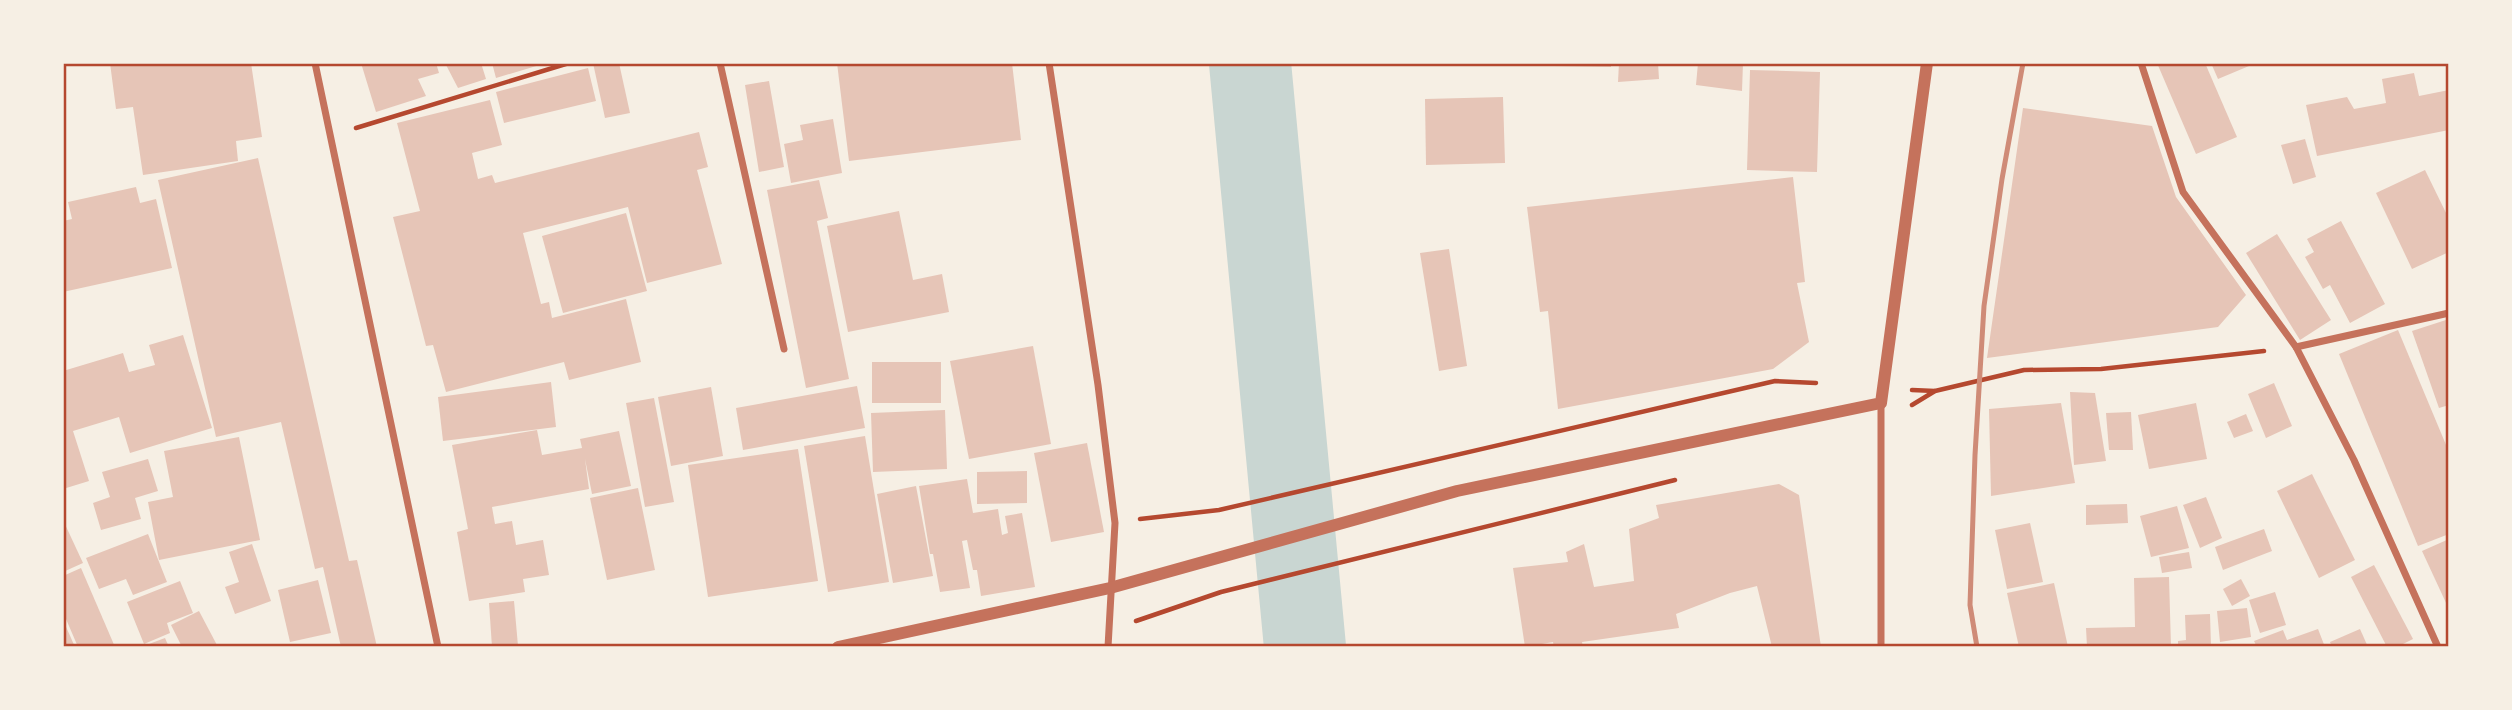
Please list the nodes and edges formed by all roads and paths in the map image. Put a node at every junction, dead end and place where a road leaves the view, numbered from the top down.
1 (315, 63) edge
2 (569, 63) edge
3 (720, 63) edge
4 (1049, 63) edge
5 (1927, 63) edge
6 (2141, 63) edge
7 (332, 135) junction
8 (2449, 313) edge
9 (2296, 347) junction
10 (784, 349) dead end
11 (1881, 403) junction
12 (1900, 412) dead end
13 (1677, 479) dead end
14 (1219, 510) dead end
15 (1115, 523) junction
16 (1110, 588) junction
17 (1110, 630) junction
18 (438, 647) edge
19 (838, 647) edge
20 (1108, 647) edge
21 (1881, 647) edge
22 (2438, 647) edge

1 - 7 street
2 - 7 path
3 - 10 street
4 - 15 street
5 - 11 street
6 - 9 street
7 - 18 street
8 - 9 street
9 - 12 path
9 - 22 street
11 - 16 street
11 - 21 street
13 - 17 path
14 - 15 path
15 - 16 street
16 - 17 street
16 - 19 street
17 - 20 street

